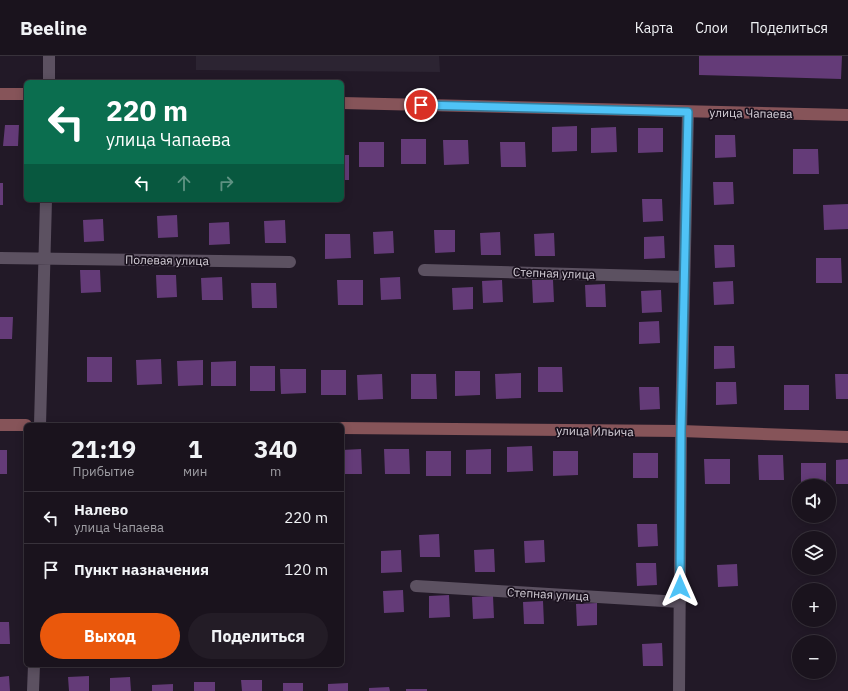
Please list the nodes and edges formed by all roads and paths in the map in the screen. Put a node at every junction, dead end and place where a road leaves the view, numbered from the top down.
1 (49, 56) edge
2 (49, 80) edge
3 (0, 94) edge
4 (24, 94) edge
5 (344, 103) edge
6 (688, 112) junction
7 (848, 115) edge
8 (46, 202) edge
9 (0, 258) edge
10 (44, 259) junction
11 (290, 262) dead end
12 (424, 270) dead end
13 (684, 277) junction
14 (40, 423) edge
15 (0, 425) edge
16 (24, 425) edge
17 (344, 428) edge
18 (681, 431) junction
19 (848, 437) edge
20 (416, 586) dead end
21 (680, 602) junction
22 (34, 667) edge
23 (33, 691) edge
24 (680, 691) edge

1 - 2 street
3 - 4 street
5 - 6 street, улица Чапаева
6 - 7 street, улица Чапаева
6 - 13 street
8 - 10 street
9 - 10 street, Полевая улица
10 - 11 street, Полевая улица
10 - 14 street
12 - 13 street, Степная улица
13 - 18 street
15 - 16 street
17 - 18 street, улица Ильича
18 - 19 street, улица Ильича
18 - 21 street
20 - 21 street, Степная улица
21 - 24 street
22 - 23 street

